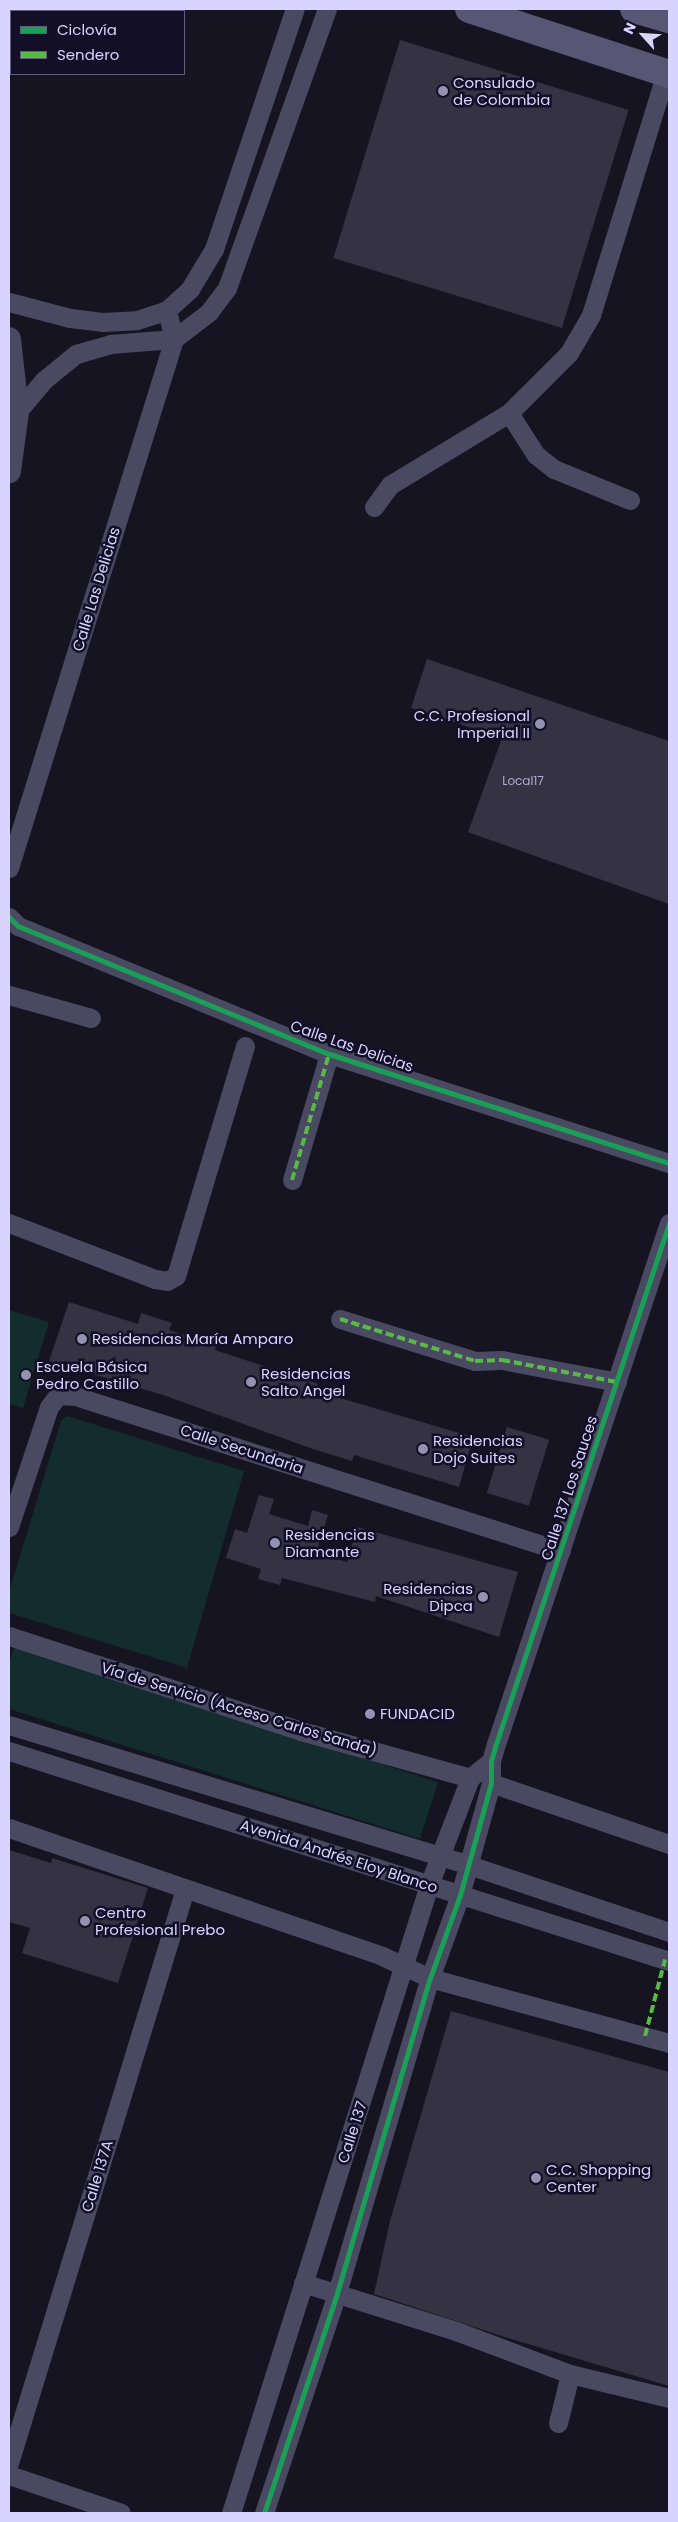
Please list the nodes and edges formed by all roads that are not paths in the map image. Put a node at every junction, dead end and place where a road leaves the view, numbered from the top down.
1 (295, 9) edge
2 (327, 9) edge
3 (469, 9) edge
4 (634, 9) edge
5 (669, 20) edge
6 (668, 74) edge
7 (9, 302) edge
8 (167, 310) junction
9 (9, 339) edge
10 (174, 339) junction
11 (17, 412) junction
12 (509, 413) junction
13 (9, 471) edge
14 (630, 500) dead end
15 (374, 507) dead end
16 (9, 868) edge
17 (9, 917) edge
18 (9, 995) edge
19 (91, 1018) dead end
20 (244, 1046) dead end
21 (329, 1054) junction
22 (669, 1163) edge
23 (292, 1180) dead end
24 (9, 1223) edge
25 (669, 1223) edge
26 (340, 1319) dead end
27 (617, 1382) junction
28 (9, 1527) edge
29 (561, 1551) junction
30 (9, 1636) edge
31 (9, 1725) edge
32 (9, 1751) edge
33 (491, 1761) junction
34 (470, 1778) junction
35 (491, 1783) junction
36 (9, 1828) edge
37 (669, 1844) edge
38 (440, 1857) junction
39 (469, 1866) junction
40 (429, 1884) junction
41 (185, 1890) junction
42 (460, 1896) junction
43 (669, 1932) edge
44 (669, 1961) edge
45 (405, 1967) junction
46 (430, 1978) junction
47 (669, 2043) edge
48 (304, 2283) junction
49 (337, 2293) junction
50 (570, 2374) junction
51 (669, 2398) edge
52 (558, 2423) dead end
53 (9, 2463) edge
54 (9, 2475) edge
55 (121, 2513) edge
56 (231, 2513) edge
57 (264, 2513) edge

1 - 8 street
2 - 10 street
3 - 6 main road
4 - 5 main road
6 - 12 street
7 - 8 street
8 - 10 street
9 - 11 street
10 - 11 street
10 - 16 street, Calle Las Delicias
11 - 13 street
12 - 14 street
12 - 15 street
17 - 21 street, Calle Las Delicias
18 - 19 street
20 - 24 street
21 - 22 street, Calle Las Delicias
21 - 23 street
25 - 27 street, Calle 137 Los Sauces
26 - 27 street
27 - 29 street, Calle 137 Los Sauces
28 - 29 street, Calle Secundaria
29 - 33 street, Calle 137 Los Sauces
30 - 34 street, Vía de Servicio (Acceso Carlos Sanda)
31 - 38 street, Avenida Andrés Eloy Blanco
32 - 40 street, Avenida Andrés Eloy Blanco
33 - 34 street
33 - 35 street
34 - 38 street, Calle 137
35 - 37 street
35 - 39 street
36 - 41 street
38 - 39 street, Avenida Andrés Eloy Blanco
38 - 40 street, Calle 137
39 - 42 street
39 - 43 street, Avenida Andrés Eloy Blanco
40 - 42 street, Avenida Andrés Eloy Blanco
40 - 45 street, Calle 137
41 - 45 street
41 - 53 street, Calle 137A
42 - 44 street, Avenida Andrés Eloy Blanco
42 - 46 street
45 - 46 street
45 - 48 street, Calle 137
46 - 47 street
46 - 49 street
48 - 49 street
48 - 56 street, Calle 137
49 - 50 street
49 - 57 street
50 - 51 street
50 - 52 street
54 - 55 street

